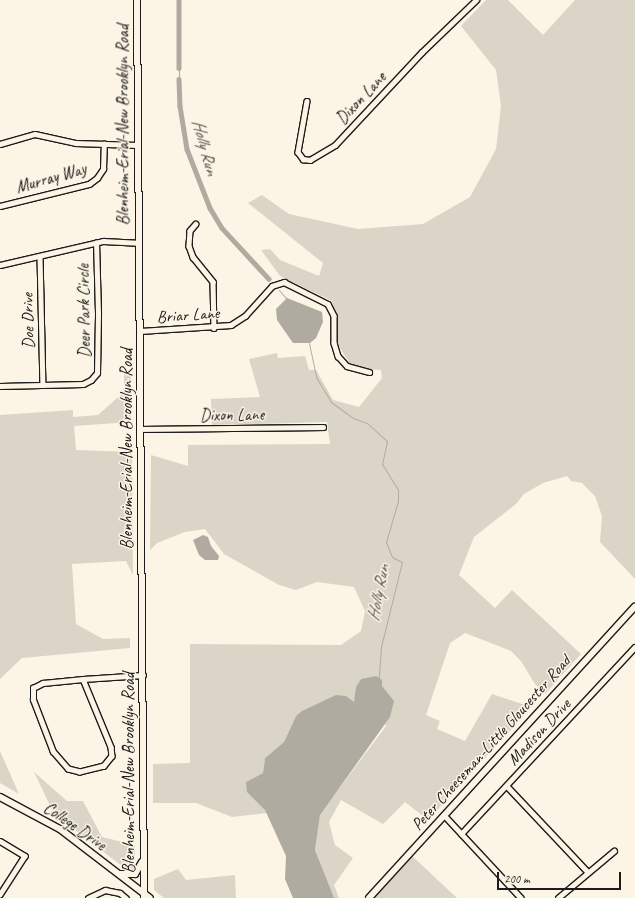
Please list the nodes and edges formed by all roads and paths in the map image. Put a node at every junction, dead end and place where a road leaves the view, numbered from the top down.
1 (137, 0) edge
2 (476, 0) edge
3 (307, 101) dead end
4 (0, 144) edge
5 (104, 144) junction
6 (137, 145) junction
7 (0, 206) edge
8 (196, 224) dead end
9 (96, 243) junction
10 (138, 243) junction
11 (40, 256) junction
12 (0, 265) edge
13 (214, 328) junction
14 (140, 332) junction
15 (369, 372) dead end
16 (43, 385) junction
17 (0, 386) edge
18 (323, 427) dead end
19 (141, 429) junction
20 (635, 607) edge
21 (635, 647) edge
22 (143, 675) junction
23 (83, 679) junction
24 (508, 786) junction
25 (0, 797) edge
26 (444, 815) junction
27 (461, 834) junction
28 (0, 841) edge
29 (614, 851) dead end
30 (144, 853) junction
31 (588, 872) junction
32 (119, 874) junction
33 (0, 895) edge
34 (143, 895) edge
35 (88, 898) edge
36 (126, 898) edge
37 (150, 898) edge
38 (368, 898) edge
39 (521, 898) edge
40 (558, 898) edge

1 - 6 main road, Blenheim-Erial-New Brooklyn Road
2 - 3 street, Dixon Lane
4 - 5 street
5 - 6 street
5 - 7 street, Murray Way
6 - 10 main road, Blenheim-Erial-New Brooklyn Road
8 - 13 street
9 - 10 street, Deer Park Circle
9 - 11 street, Deer Park Circle
9 - 16 street, Deer Park Circle
10 - 14 main road, Blenheim-Erial-New Brooklyn Road
11 - 12 street, Deer Park Circle
11 - 16 street, Doe Drive
13 - 14 street, Briar Lane
13 - 15 street, Briar Lane
14 - 19 main road, Blenheim-Erial-New Brooklyn Road
16 - 17 street, Deer Park Circle
18 - 19 street, Dixon Lane
19 - 22 main road, Blenheim-Erial-New Brooklyn Road
20 - 26 street, Peter Cheeseman-Little Gloucester Road
21 - 24 street, Madison Drive
22 - 23 street
22 - 30 main road, Blenheim-Erial-New Brooklyn Road
23 - 23 street
24 - 27 street, Madison Drive
24 - 31 street
25 - 32 main road, College Drive
26 - 27 street
26 - 38 street, Peter Cheeseman-Little Gloucester Road
27 - 39 street
28 - 33 street
29 - 31 street
30 - 32 main road
30 - 34 main road, Blenheim-Erial-New Brooklyn Road
31 - 40 street
32 - 34 main road, College Drive
34 - 37 main road, College Drive
35 - 36 street

